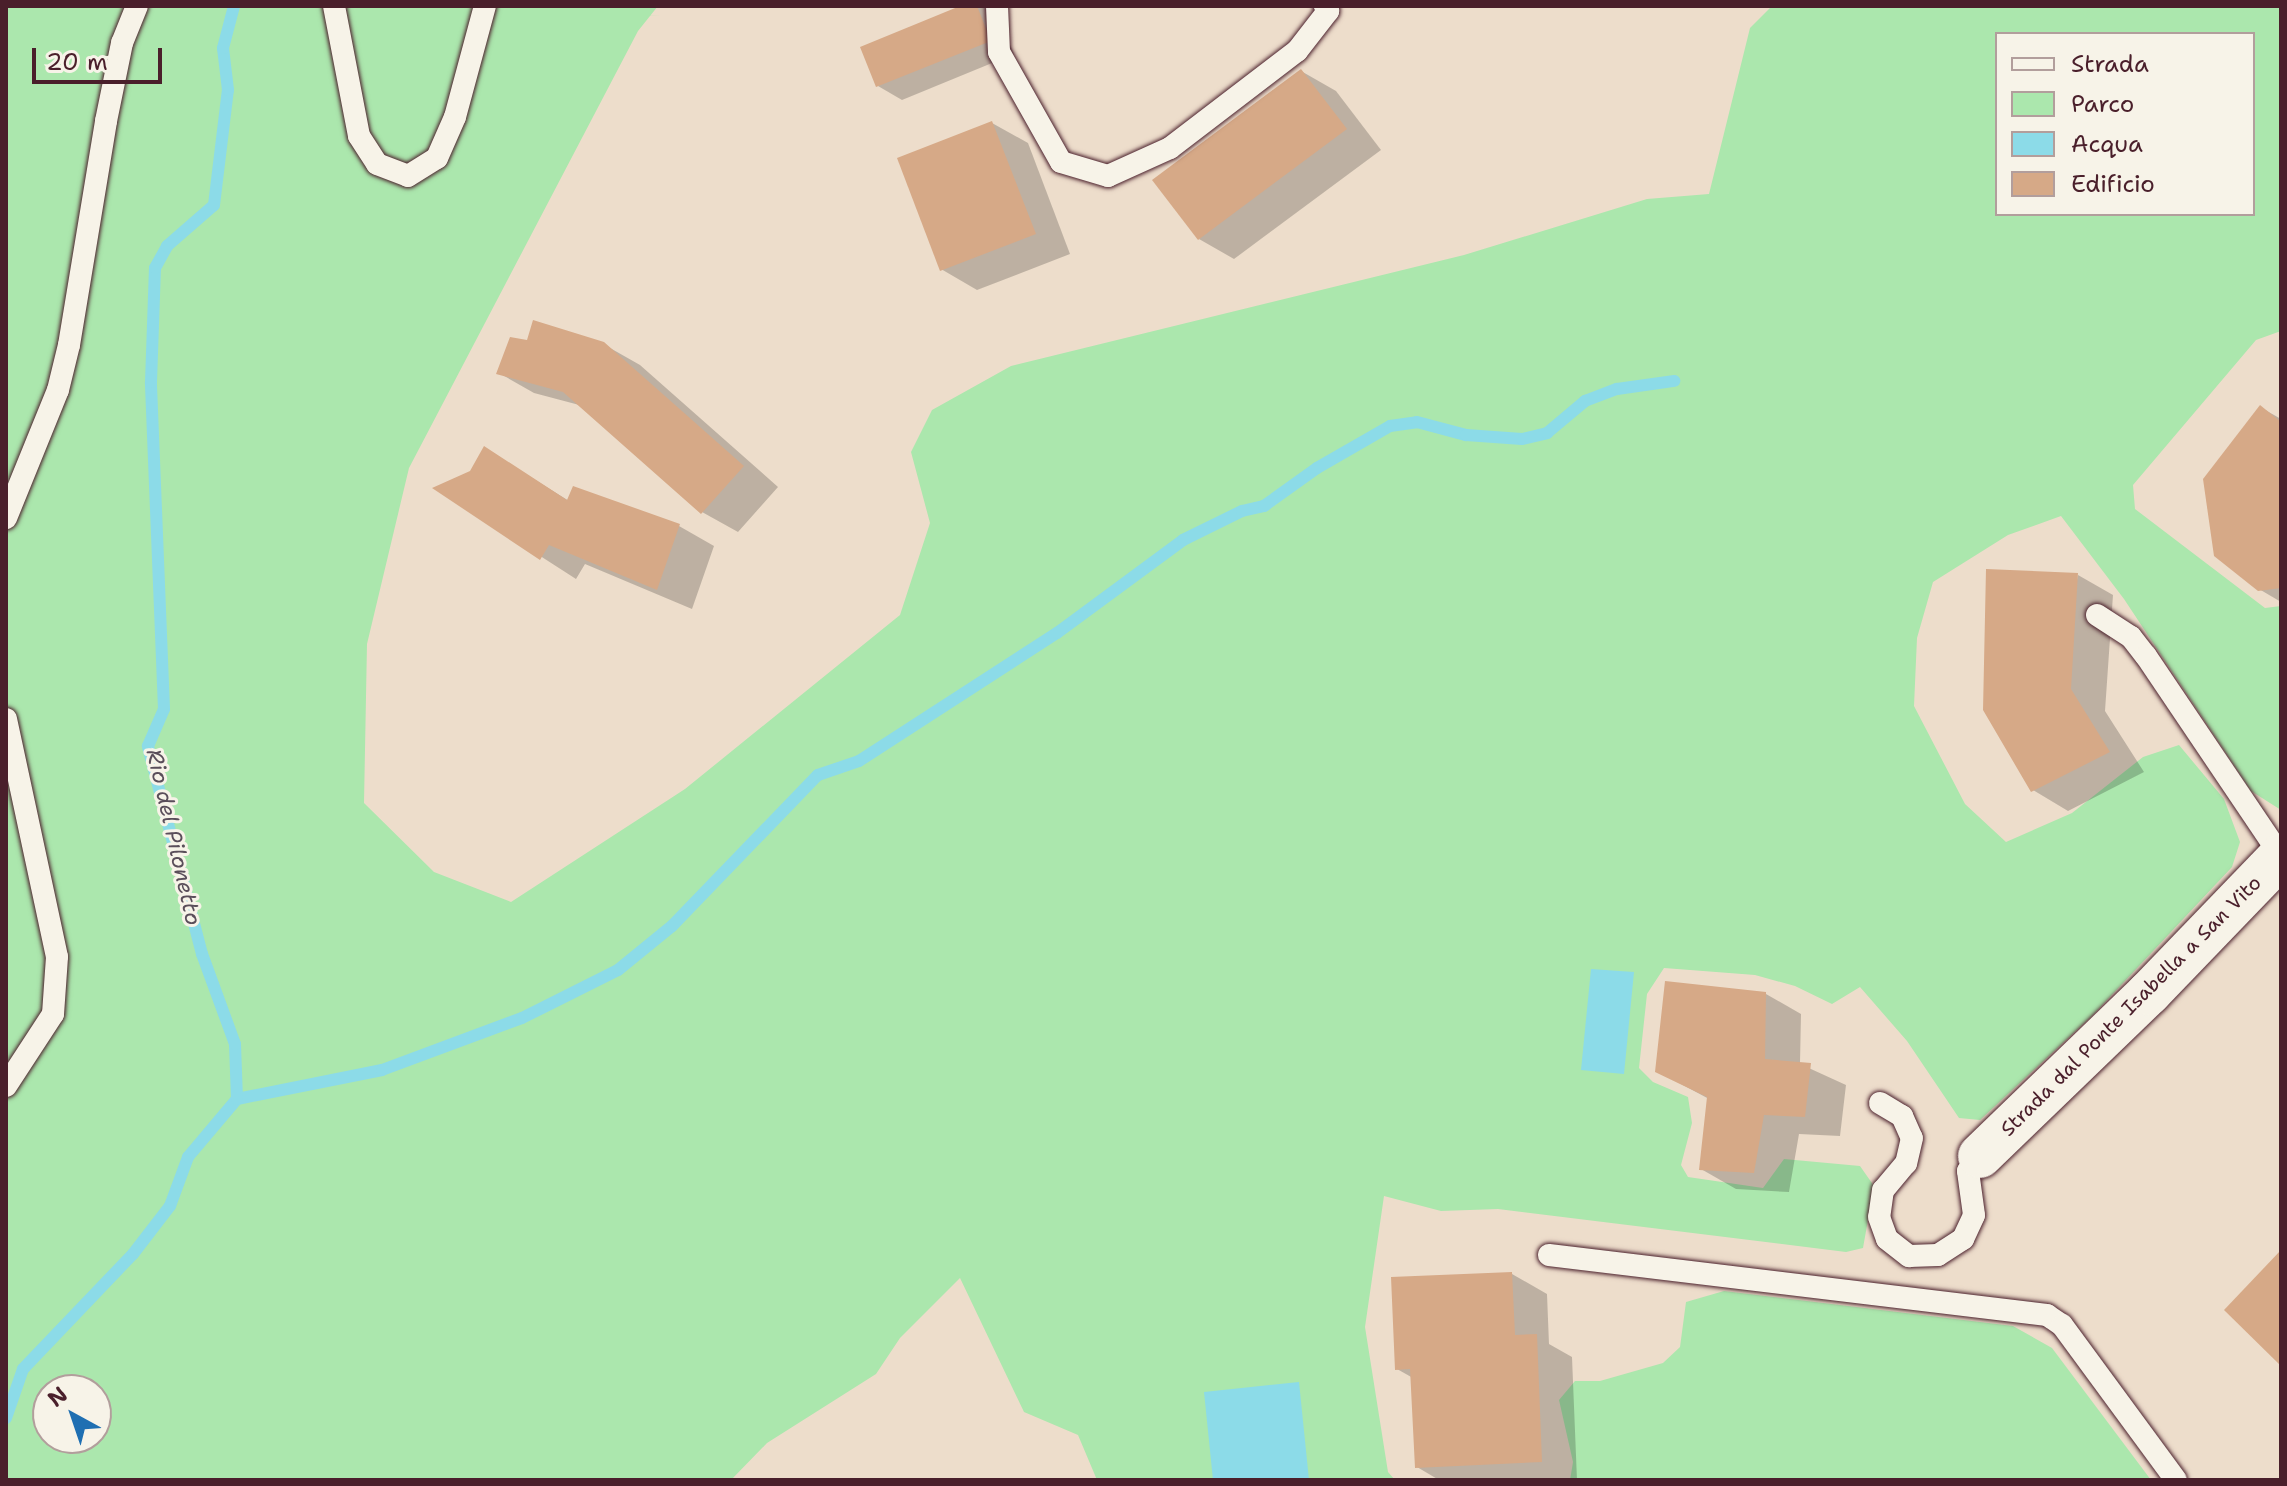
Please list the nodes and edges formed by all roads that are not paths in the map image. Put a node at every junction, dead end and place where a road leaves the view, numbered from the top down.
1 (137, 6) edge
2 (334, 6) edge
3 (485, 6) edge
4 (997, 6) edge
5 (1325, 6) edge
6 (6, 518) edge
7 (2097, 615) dead end
8 (6, 719) edge
9 (2281, 856) edge
10 (6, 1086) edge
11 (1880, 1103) dead end
12 (1980, 1156) joint
13 (1549, 1255) dead end
14 (2176, 1480) edge

1 - 6 lane
2 - 3 lane
4 - 5 lane
7 - 9 lane
8 - 10 lane
9 - 12 street, Strada dal Ponte Isabella a San Vito
11 - 12 lane
13 - 14 lane

